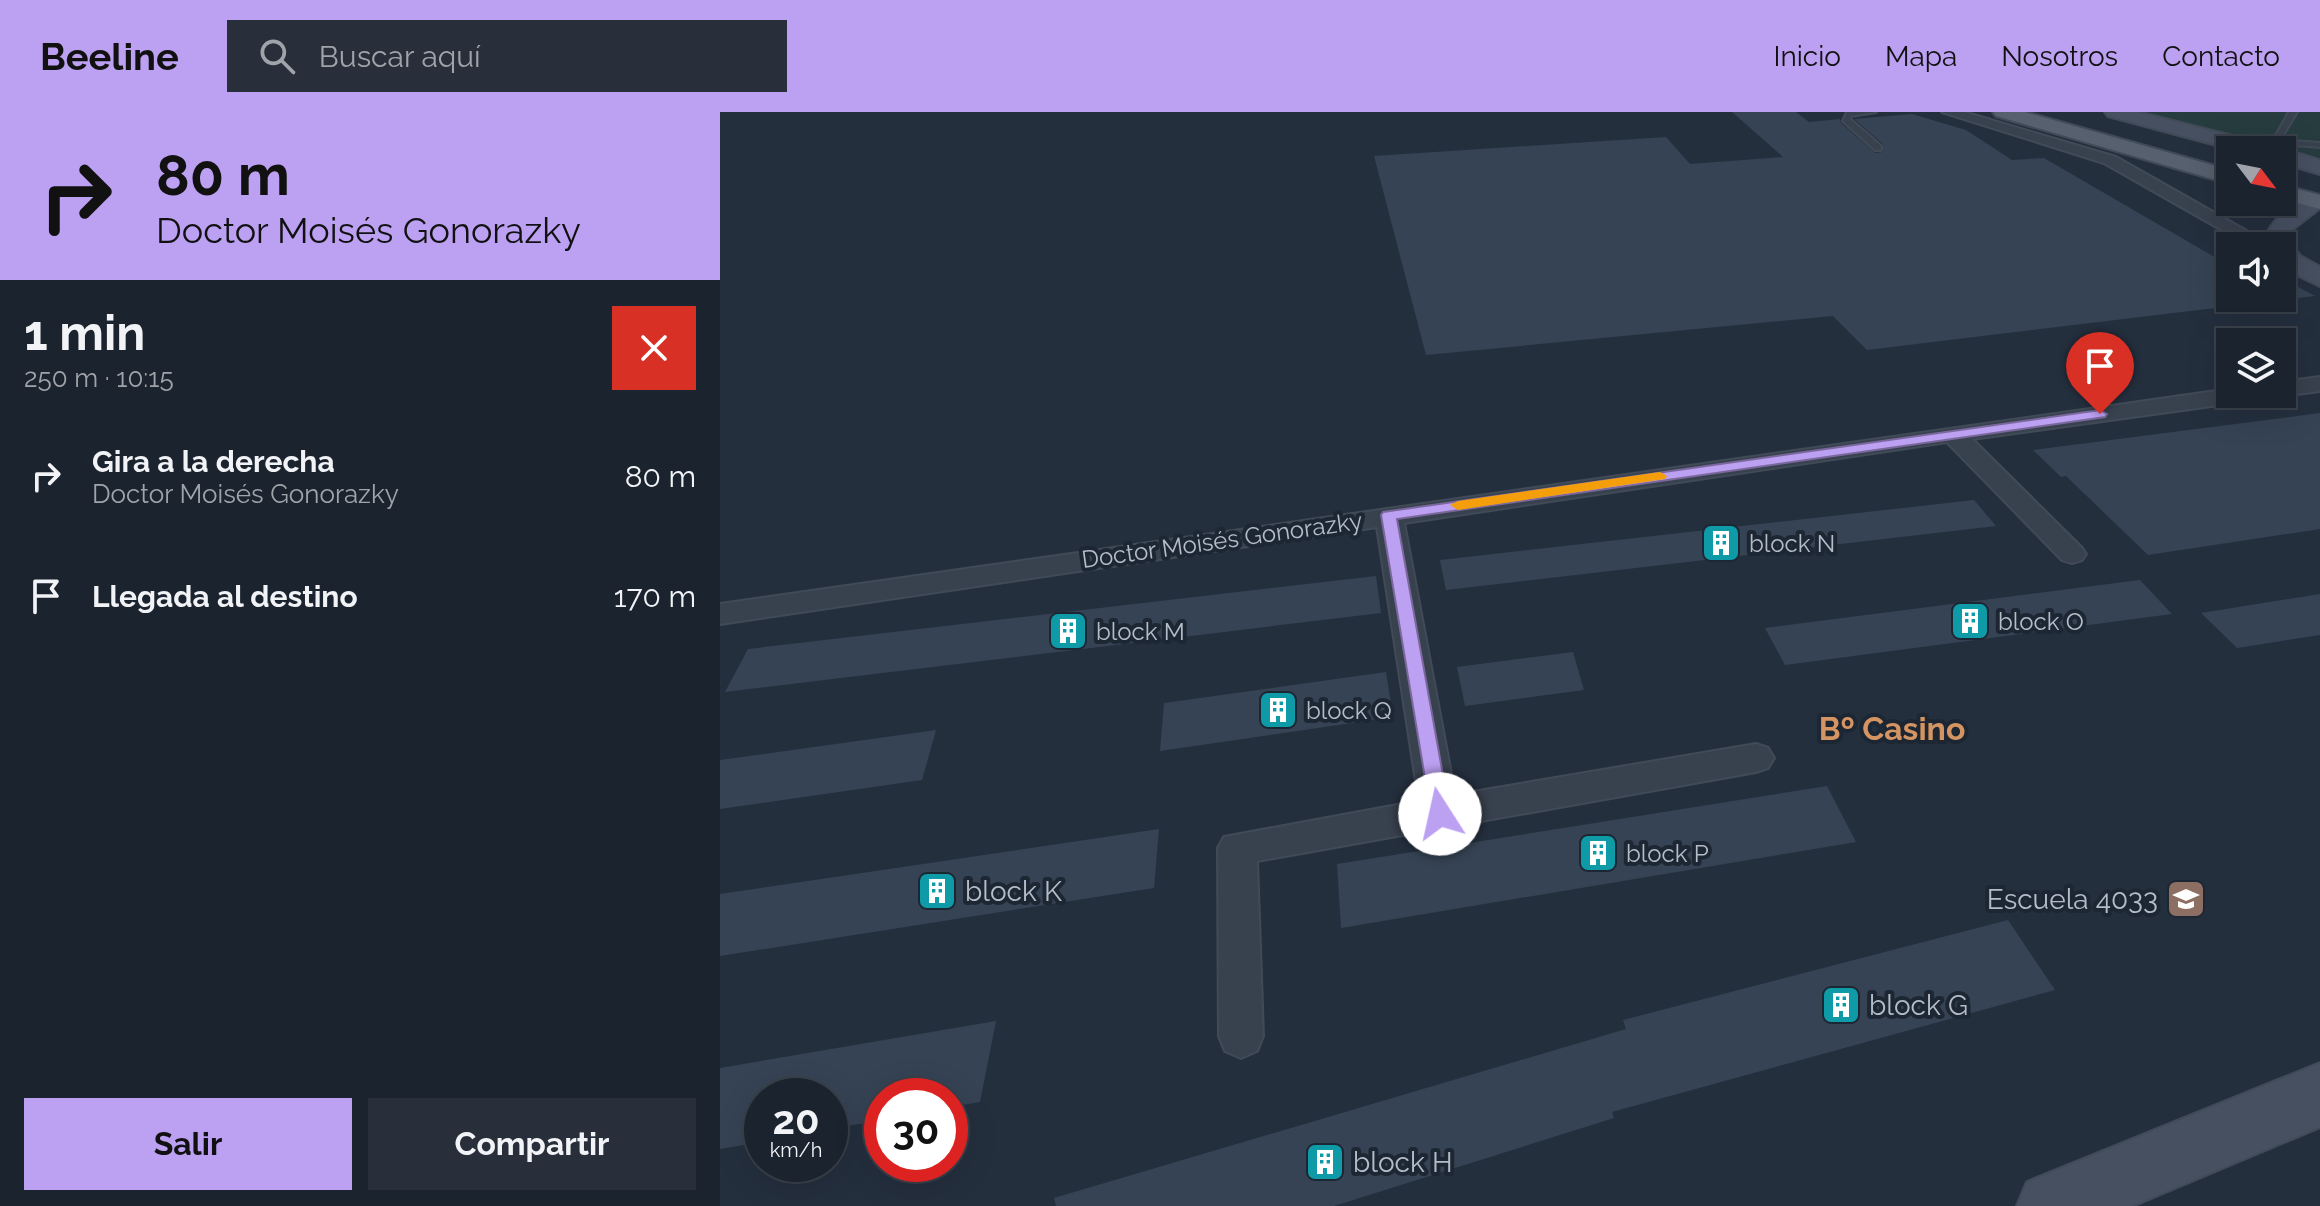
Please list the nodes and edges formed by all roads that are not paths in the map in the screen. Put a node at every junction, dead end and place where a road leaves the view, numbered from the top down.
1 (1872, 112) edge
2 (1949, 112) edge
3 (2003, 112) edge
4 (2040, 112) edge
5 (2115, 112) edge
6 (2293, 112) edge
7 (1846, 113) edge
8 (2216, 136) edge
9 (2280, 136) edge
10 (2320, 145) edge
11 (1878, 148) dead end
12 (2296, 148) edge
13 (2296, 158) edge
14 (2198, 162) junction
15 (2216, 163) edge
16 (2320, 167) edge
17 (2216, 172) edge
18 (2300, 219) edge
19 (2223, 222) junction
20 (2240, 232) edge
21 (2320, 278) edge
22 (2320, 384) edge
23 (2296, 387) edge
24 (2216, 398) edge
25 (1953, 434) junction
26 (1389, 515) junction
27 (2072, 554) dead end
28 (720, 614) edge
29 (1756, 758) dead end
30 (1440, 814) junction
31 (1241, 1036) dead end
32 (2320, 1095) edge
33 (2117, 1190) edge
34 (2051, 1206) edge

1 - 7 lane
2 - 19 street
3 - 14 main road
4 - 14 main road
5 - 8 street
6 - 9 lane
7 - 11 lane
10 - 12 lane
13 - 16 street
14 - 15 main road
14 - 17 main road
18 - 19 street
18 - 21 street
19 - 20 street
22 - 23 street
24 - 25 street, Doctor Moisés Gonorazky
25 - 26 street, Doctor Moisés Gonorazky
25 - 27 street
26 - 28 street, Doctor Moisés Gonorazky
26 - 30 street
29 - 30 street
30 - 31 street
32 - 33 street
33 - 34 street

